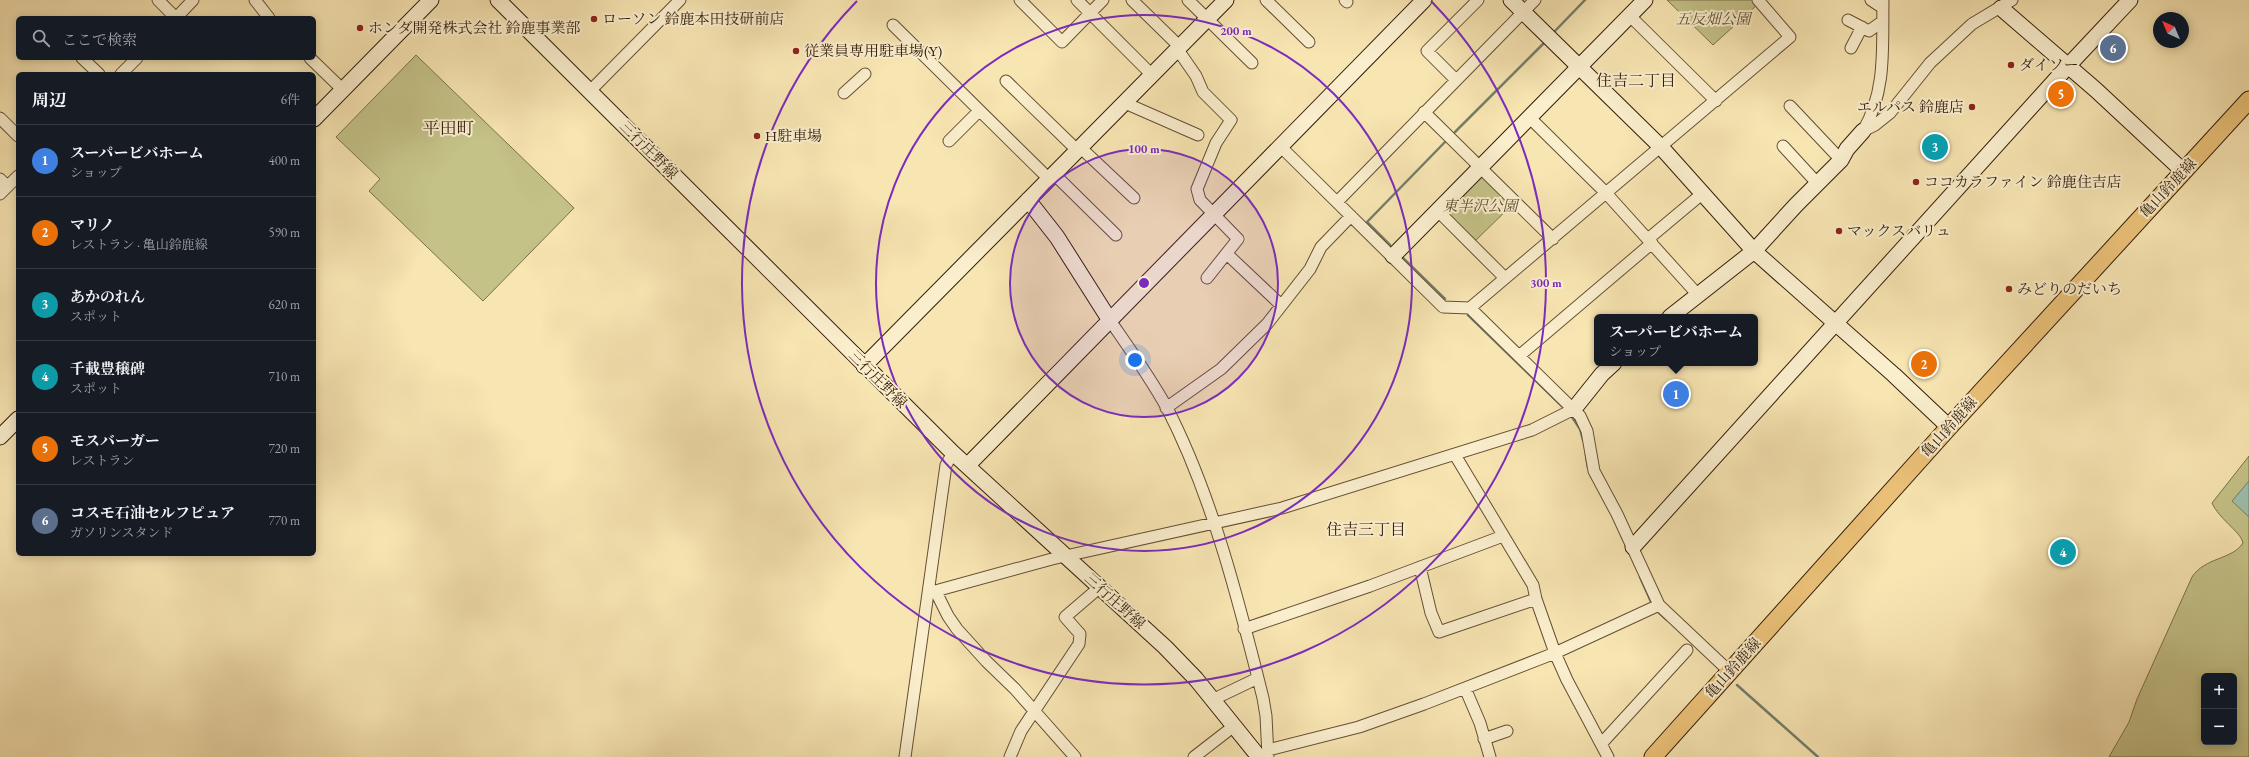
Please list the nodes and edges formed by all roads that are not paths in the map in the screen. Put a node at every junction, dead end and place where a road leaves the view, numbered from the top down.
1 (158, 0) edge
2 (194, 0) edge
3 (255, 0) edge
4 (431, 0) edge
5 (498, 0) edge
6 (680, 0) edge
7 (1020, 0) edge
8 (1077, 0) edge
9 (1103, 0) edge
10 (1132, 0) edge
11 (1188, 0) edge
12 (1226, 0) edge
13 (1266, 0) edge
14 (1424, 0) edge
15 (1478, 0) edge
16 (1511, 0) edge
17 (1535, 0) edge
18 (1645, 0) edge
19 (1758, 0) edge
20 (1871, 0) edge
21 (2130, 0) edge
22 (1883, 4) edge
23 (2007, 4) edge
24 (1523, 12) junction
25 (1090, 14) junction
26 (174, 16) edge
27 (178, 16) edge
28 (267, 16) edge
29 (1630, 16) junction
30 (1208, 18) junction
31 (1848, 20) dead end
32 (1883, 21) junction
33 (893, 25) dead end
34 (1862, 27) junction
35 (1309, 42) dead end
36 (1851, 48) dead end
37 (1179, 49) junction
38 (84, 60) edge
39 (134, 60) edge
40 (312, 60) edge
41 (1252, 63) dead end
42 (1579, 66) junction
43 (2068, 66) junction
44 (97, 72) edge
45 (123, 72) edge
46 (865, 74) dead end
47 (1152, 75) junction
48 (1456, 80) junction
49 (1006, 81) dead end
50 (343, 90) junction
51 (590, 91) junction
52 (844, 94) dead end
53 (2249, 100) edge
54 (1716, 102) junction
55 (1125, 103) junction
56 (1790, 106) dead end
57 (979, 111) junction
58 (1424, 112) junction
59 (316, 117) edge
60 (1529, 117) junction
61 (0, 118) edge
62 (1863, 131) junction
63 (16, 134) edge
64 (1198, 135) dead end
65 (949, 141) dead end
66 (1280, 146) junction
67 (1783, 146) dead end
68 (1661, 147) junction
69 (1079, 149) junction
70 (1841, 160) junction
71 (1480, 167) junction
72 (2183, 171) junction
73 (16, 177) edge
74 (1051, 177) junction
75 (1818, 183) junction
76 (2, 186) edge
77 (1606, 193) junction
78 (1703, 193) junction
79 (1134, 198) dead end
80 (1028, 200) junction
81 (1337, 202) junction
82 (1437, 210) junction
83 (1213, 214) junction
84 (1351, 216) junction
85 (1116, 235) dead end
86 (1553, 239) junction
87 (1650, 241) junction
88 (1754, 251) junction
89 (1227, 254) junction
90 (1393, 256) junction
91 (1207, 278) dead end
92 (1505, 278) junction
93 (1698, 295) junction
94 (1281, 305) junction
95 (1470, 308) junction
96 (1674, 314) edge
97 (1109, 319) junction
98 (1835, 323) junction
99 (1518, 356) junction
100 (864, 366) junction
101 (1611, 366) edge
102 (1166, 408) junction
103 (1574, 409) junction
104 (16, 421) edge
105 (1949, 427) junction
106 (0, 437) edge
107 (953, 453) junction
108 (1455, 455) junction
109 (967, 466) junction
110 (1214, 524) junction
111 (1503, 536) junction
112 (1633, 547) junction
113 (1066, 556) junction
114 (1420, 567) junction
115 (1100, 587) junction
116 (932, 592) junction
117 (1536, 599) junction
118 (1658, 605) junction
119 (1244, 629) junction
120 (1687, 650) dead end
121 (1555, 653) junction
122 (1730, 672) junction
123 (1258, 678) junction
124 (1465, 688) junction
125 (1212, 700) junction
126 (1035, 711) junction
127 (1234, 726) junction
128 (1507, 731) dead end
129 (1484, 739) junction
130 (1601, 744) junction
131 (1265, 755) edge
132 (905, 757) edge
133 (1010, 757) edge
134 (1075, 757) edge
135 (1194, 757) edge
136 (1490, 757) edge
137 (1608, 757) edge
138 (1653, 757) edge

1 - 26 street
2 - 27 street
3 - 28 street
4 - 50 street
5 - 51 street, 三行庄野線
6 - 51 street
7 - 25 street
8 - 25 street
9 - 25 street
10 - 37 street
11 - 30 street
12 - 30 street
13 - 35 street
14 - 66 street
15 - 48 street
16 - 24 street
17 - 24 street
18 - 29 street
19 - 54 street
20 - 22 street
21 - 43 street
22 - 32 street
23 - 43 street
23 - 62 street
24 - 42 street
24 - 48 street
25 - 47 street
29 - 42 street
29 - 54 street
30 - 37 street
30 - 41 street
31 - 34 street
32 - 34 street
32 - 62 street
33 - 57 street
34 - 36 street
37 - 47 street
37 - 83 street
38 - 44 street
39 - 45 street
40 - 50 street
42 - 60 street
42 - 68 street
43 - 72 street
43 - 98 street
46 - 52 street
47 - 55 street
48 - 58 street
49 - 69 street
50 - 59 street
51 - 100 street, 三行庄野線
53 - 72 main road, 亀山鈴鹿線
54 - 68 street
55 - 64 street
55 - 69 street
56 - 70 street
57 - 65 street
57 - 74 street
58 - 71 street
58 - 81 street
60 - 71 street
60 - 77 street
61 - 63 street
62 - 70 street
66 - 81 street
66 - 83 street
67 - 75 street
68 - 77 street
68 - 78 street
69 - 74 street
69 - 79 street
70 - 75 street
71 - 82 street
71 - 86 street
72 - 105 main road, 亀山鈴鹿線
73 - 76 street
74 - 80 street
74 - 85 street
75 - 88 street
77 - 86 street
77 - 87 street
78 - 87 street
78 - 88 street
80 - 97 street
80 - 100 street
81 - 84 street
82 - 90 street
82 - 92 street
83 - 89 street
83 - 97 street
84 - 90 street
84 - 94 street
86 - 92 street
87 - 93 street
87 - 99 street
88 - 93 street
88 - 98 street
89 - 91 street
89 - 94 street
90 - 95 street
92 - 95 street
93 - 96 street
94 - 102 street
95 - 99 street
97 - 102 street
97 - 109 street
98 - 105 street
98 - 112 street
99 - 103 street
100 - 107 street, 三行庄野線
101 - 103 street
102 - 110 street
103 - 108 street
103 - 112 street
104 - 106 street
105 - 122 main road, 亀山鈴鹿線
107 - 109 street, 三行庄野線
107 - 116 street
108 - 110 street
108 - 111 street
109 - 113 street, 三行庄野線
110 - 113 street
110 - 119 street
111 - 114 street
111 - 117 street
112 - 118 street
113 - 115 street, 三行庄野線
113 - 116 street
114 - 117 street
114 - 119 street
115 - 125 street, 三行庄野線
115 - 126 street
116 - 126 street
116 - 132 street
117 - 121 street
118 - 121 street
118 - 122 street
119 - 123 street
120 - 130 street
121 - 124 street
121 - 130 street
122 - 138 main road, 亀山鈴鹿線
123 - 125 street
123 - 131 street
124 - 129 street
124 - 131 street
125 - 127 street, 三行庄野線
126 - 133 street
126 - 134 street
127 - 131 street, 三行庄野線
127 - 135 street
128 - 129 street
129 - 136 street
130 - 137 street

